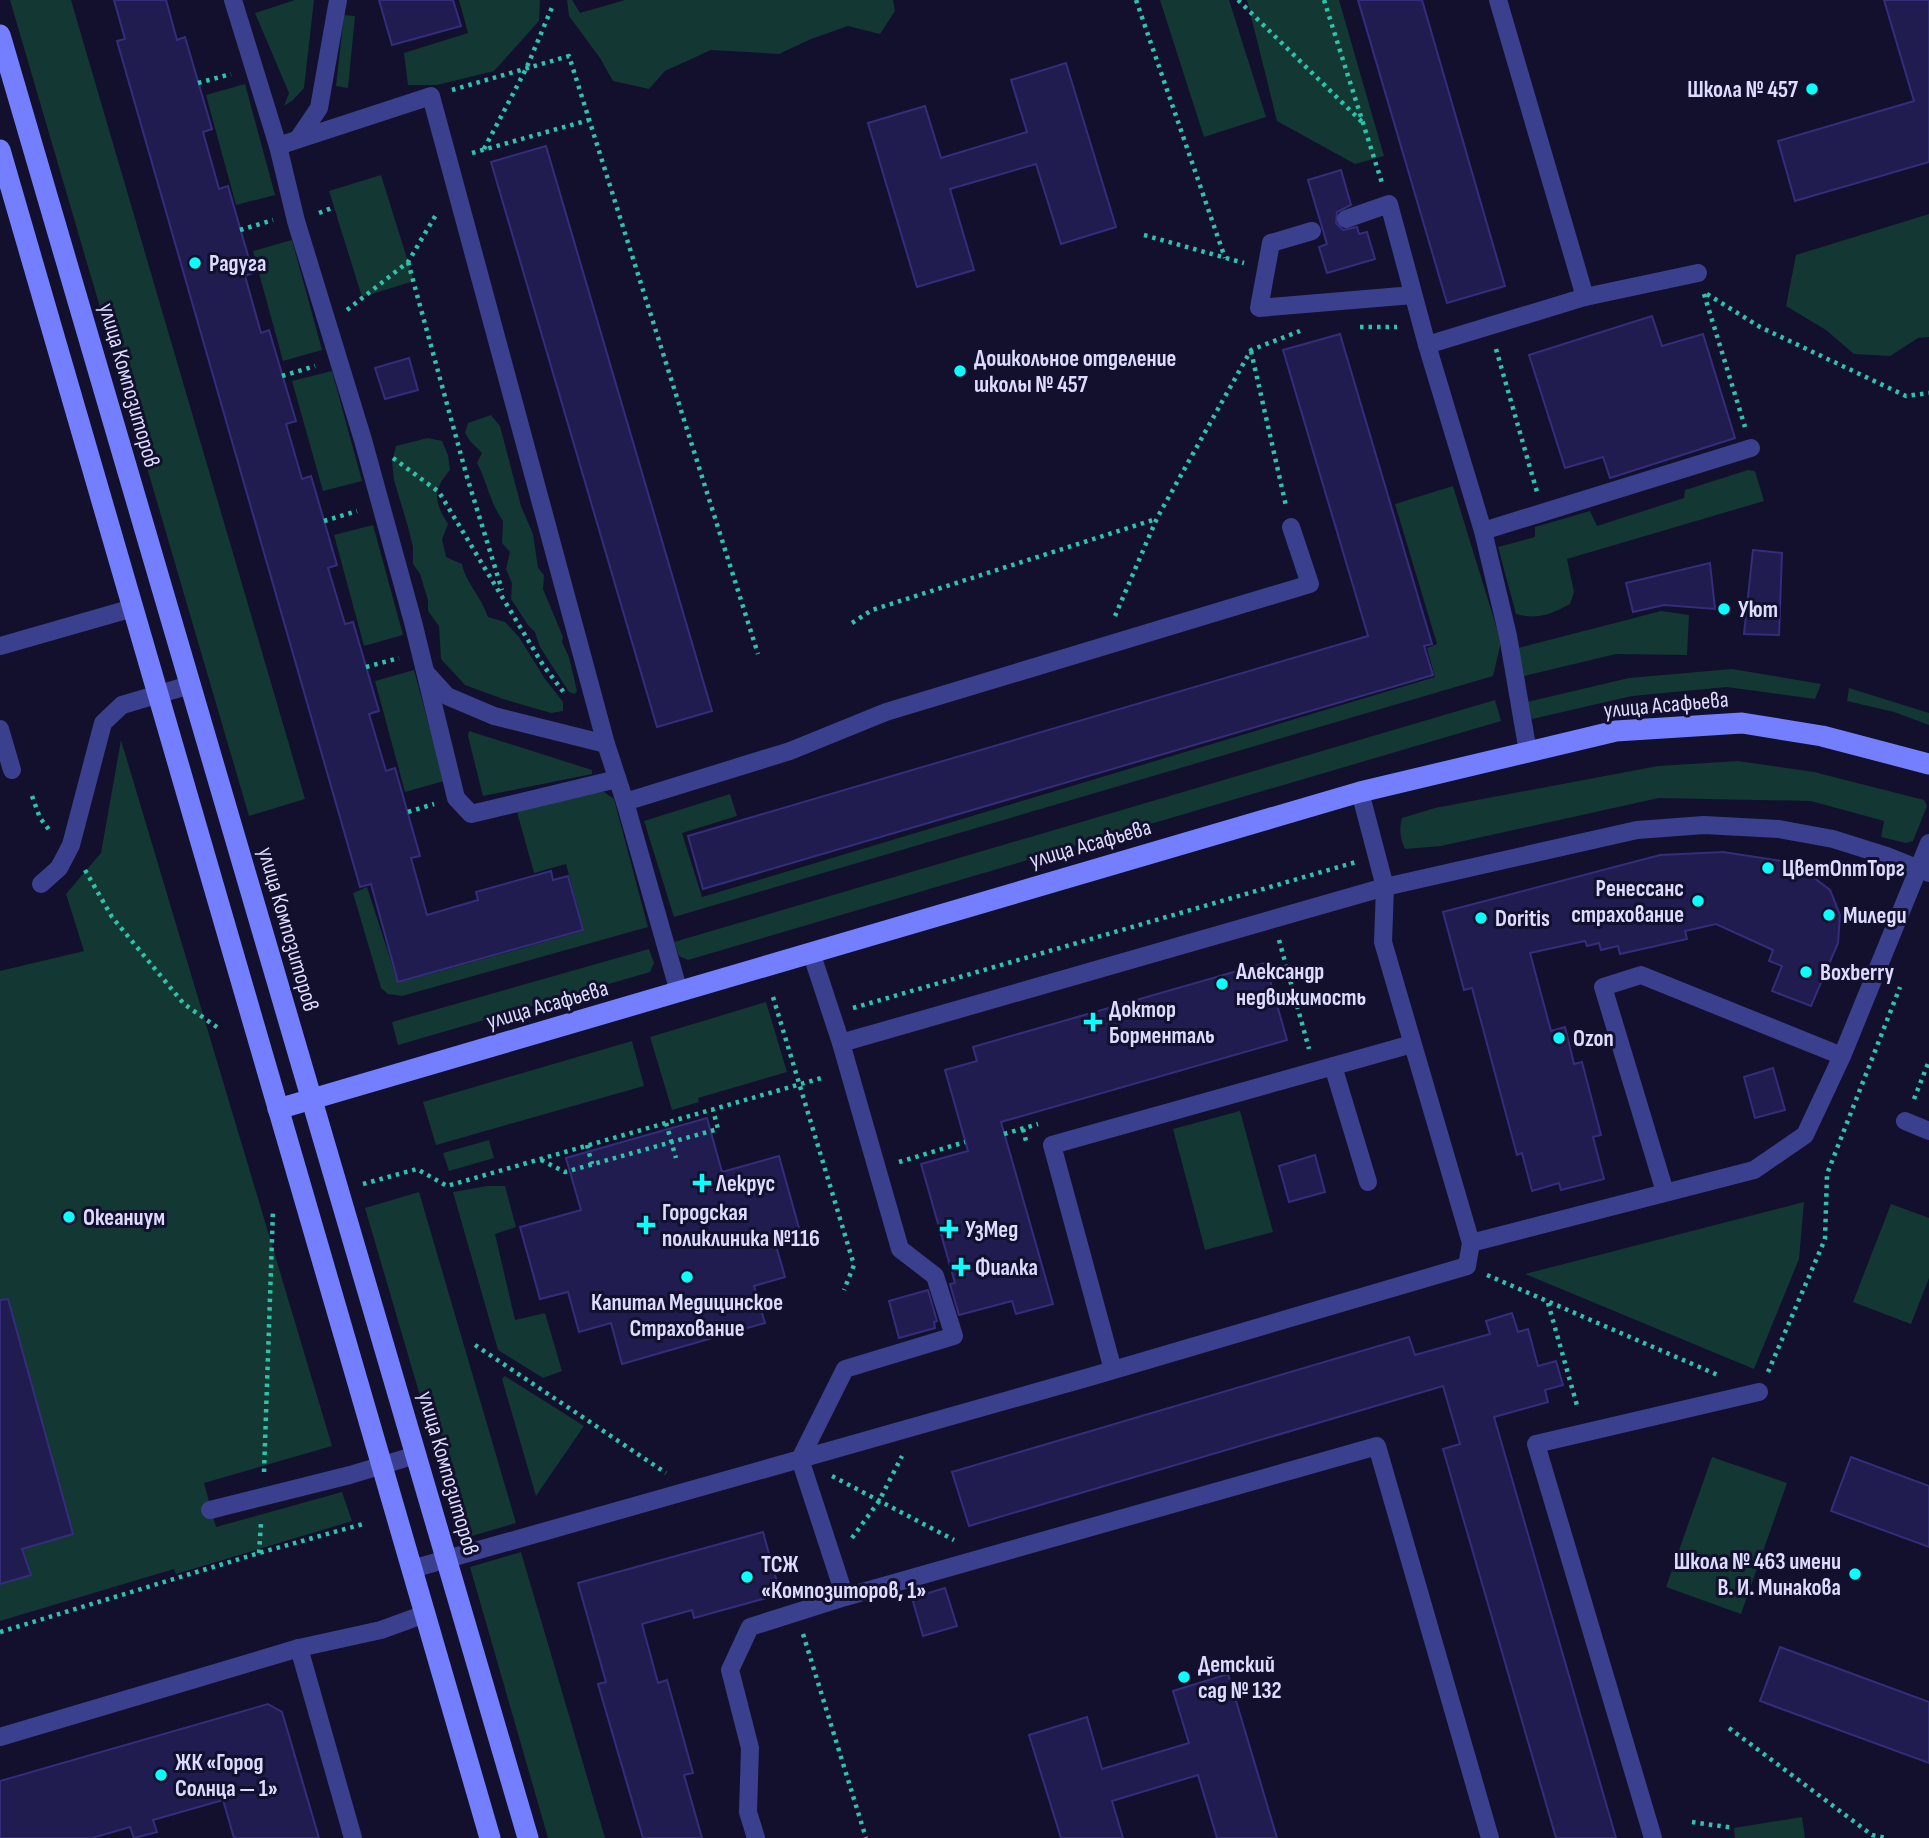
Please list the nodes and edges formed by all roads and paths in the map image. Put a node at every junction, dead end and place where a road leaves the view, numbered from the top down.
1 (233, 0) edge
2 (338, 0) edge
3 (1136, 0) edge
4 (1238, 0) edge
5 (1324, 0) edge
6 (1498, 0) edge
7 (553, 5) dead end
8 (0, 35) edge
9 (254, 67) junction
10 (526, 69) junction
11 (198, 83) dead end
12 (431, 96) junction
13 (589, 120) junction
14 (1363, 124) junction
15 (298, 139) junction
16 (278, 146) junction
17 (484, 149) junction
18 (0, 150) edge
19 (448, 159) junction
20 (455, 185) junction
21 (1389, 204) junction
22 (295, 214) junction
23 (1346, 219) dead end
24 (240, 230) dead end
25 (1312, 231) dead end
26 (1144, 235) dead end
27 (1225, 258) junction
28 (408, 262) junction
29 (1265, 269) junction
30 (1698, 273) dead end
31 (1413, 295) junction
32 (1586, 297) junction
33 (328, 321) junction
34 (1312, 326) dead end
35 (1489, 326) junction
36 (1353, 327) dead end
37 (1424, 336) junction
38 (1251, 350) junction
39 (338, 359) junction
40 (282, 376) dead end
41 (1929, 393) edge
42 (363, 440) junction
43 (1751, 448) joint
44 (381, 504) junction
45 (1543, 513) junction
46 (1157, 518) junction
47 (324, 521) dead end
48 (1291, 527) joint
49 (1483, 531) junction
50 (505, 597) junction
51 (133, 608) junction
52 (852, 623) dead end
53 (0, 645) edge
54 (1103, 646) junction
55 (421, 652) junction
56 (758, 654) dead end
57 (366, 667) dead end
58 (426, 673) junction
59 (190, 685) junction
60 (158, 695) junction
61 (573, 704) dead end
62 (0, 729) edge
63 (606, 744) junction
64 (1528, 752) junction
65 (1929, 764) edge
66 (12, 770) dead end
67 (617, 779) junction
68 (1360, 792) junction
69 (32, 796) dead end
70 (625, 802) junction
71 (1929, 843) edge
72 (71, 845) junction
73 (1377, 856) junction
74 (1924, 871) edge
75 (41, 884) dead end
76 (1385, 887) junction
77 (1281, 946) dead end
78 (811, 952) junction
79 (1905, 975) dead end
80 (679, 992) junction
81 (774, 997) dead end
82 (832, 1014) junction
83 (221, 1030) dead end
84 (841, 1043) junction
85 (1412, 1044) junction
86 (1297, 1052) dead end
87 (1842, 1056) junction
88 (1929, 1061) edge
89 (1333, 1066) junction
90 (849, 1069) junction
91 (800, 1084) junction
92 (312, 1100) junction
93 (278, 1109) junction
94 (713, 1110) junction
95 (1049, 1121) dead end
96 (1905, 1121) joint
97 (666, 1123) junction
98 (1929, 1130) edge
99 (1004, 1134) dead end
100 (672, 1142) junction
101 (965, 1142) dead end
102 (587, 1145) junction
103 (676, 1158) dead end
104 (540, 1159) junction
105 (592, 1164) junction
106 (877, 1168) junction
107 (1368, 1182) dead end
108 (358, 1186) dead end
109 (1665, 1192) junction
110 (273, 1210) dead end
111 (1471, 1243) junction
112 (1467, 1266) junction
113 (844, 1290) dead end
114 (1548, 1302) junction
115 (475, 1345) dead end
116 (1113, 1370) junction
117 (1759, 1392) junction
118 (918, 1425) junction
119 (1584, 1432) junction
120 (416, 1455) junction
121 (800, 1459) junction
122 (382, 1465) junction
123 (691, 1490) junction
124 (263, 1497) junction
125 (879, 1501) junction
126 (210, 1510) dead end
127 (363, 1524) dead end
128 (259, 1553) junction
129 (987, 1557) junction
130 (446, 1558) junction
131 (834, 1561) junction
132 (412, 1569) junction
133 (845, 1597) junction
134 (796, 1613) junction
135 (425, 1614) junction
136 (0, 1632) edge
137 (299, 1648) junction
138 (1728, 1728) dead end
139 (0, 1737) edge
140 (1692, 1822) dead end
141 (1734, 1828) dead end
142 (1871, 1837) edge
143 (353, 1838) edge
144 (490, 1838) edge
145 (528, 1838) edge
146 (756, 1838) edge
147 (866, 1838) edge
148 (1490, 1838) edge
149 (1653, 1838) edge
150 (1887, 1838) edge

1 - 9 lane
2 - 15 lane
3 - 27 path
4 - 14 path
5 - 14 path
6 - 32 lane
7 - 10 path
8 - 59 street, улица Композиторов
9 - 11 path
9 - 16 lane
10 - 12 path
10 - 13 path
10 - 17 path
12 - 15 lane
12 - 19 lane
13 - 17 path
13 - 56 path
14 - 21 path
15 - 16 lane
16 - 22 lane
17 - 19 path
18 - 51 street
19 - 20 lane
20 - 28 path
20 - 63 lane
21 - 23 lane
21 - 31 lane
22 - 24 path
22 - 33 lane
25 - 29 lane
26 - 27 path
27 - 29 path
28 - 33 path
28 - 50 path
29 - 31 lane
30 - 32 lane
31 - 37 lane
32 - 35 lane
33 - 39 lane
34 - 38 path
35 - 37 lane
35 - 45 path
36 - 37 path
37 - 49 lane
38 - 46 path
38 - 48 path
39 - 40 path
39 - 42 lane
41 - 43 path
42 - 44 lane
42 - 50 path
43 - 45 lane
44 - 47 path
44 - 55 lane
45 - 49 lane
46 - 52 path
46 - 54 path
48 - 54 lane
49 - 64 lane
50 - 61 path
51 - 53 lane
51 - 60 street
54 - 70 lane
55 - 57 path
55 - 58 lane
58 - 63 lane
58 - 67 lane
59 - 60 lane
59 - 92 street, улица Композиторов
60 - 72 lane
60 - 93 street
62 - 66 lane
63 - 67 lane
64 - 65 street, улица Асафьева
64 - 68 street, улица Асафьева
67 - 70 lane
68 - 73 lane
68 - 78 street, улица Асафьева
69 - 72 path
70 - 80 lane
71 - 74 lane
72 - 75 lane
72 - 83 path
73 - 76 lane
73 - 82 path
74 - 76 lane
74 - 87 lane
76 - 84 lane
76 - 85 lane
77 - 86 path
78 - 80 street, улица Асафьева
78 - 82 lane
79 - 117 path
80 - 92 street, улица Асафьева
81 - 91 path
82 - 84 lane
84 - 90 lane
85 - 89 lane
85 - 111 lane
87 - 109 lane
87 - 109 lane
88 - 96 path
89 - 107 lane
89 - 116 lane
90 - 91 path
90 - 106 lane
91 - 94 path
91 - 113 path
92 - 93 street, улица Асафьева
92 - 120 street, улица Композиторов
93 - 122 street
94 - 97 path
94 - 100 path
95 - 99 path
96 - 98 lane
97 - 100 path
97 - 102 path
100 - 103 path
100 - 105 path
101 - 106 path
102 - 104 path
102 - 105 path
104 - 105 path
104 - 108 path
106 - 121 lane
109 - 111 lane
110 - 124 path
111 - 112 lane
112 - 114 path
112 - 116 lane
114 - 117 path
114 - 119 path
115 - 123 path
116 - 118 lane
117 - 119 lane
118 - 121 lane
118 - 125 path
119 - 149 lane
120 - 122 lane
120 - 130 street, улица Композиторов
121 - 123 lane
121 - 125 path
121 - 131 lane
122 - 124 lane
122 - 132 street
123 - 130 lane
124 - 126 lane
124 - 128 path
125 - 129 path
125 - 131 path
127 - 128 path
128 - 136 path
129 - 133 lane
129 - 148 lane
130 - 132 lane
130 - 145 street, улица Композиторов
131 - 133 lane
132 - 135 street
133 - 134 lane
134 - 146 lane
134 - 147 path
135 - 137 lane
135 - 144 street
137 - 139 lane
137 - 143 lane
138 - 142 path
140 - 141 path
142 - 150 path

